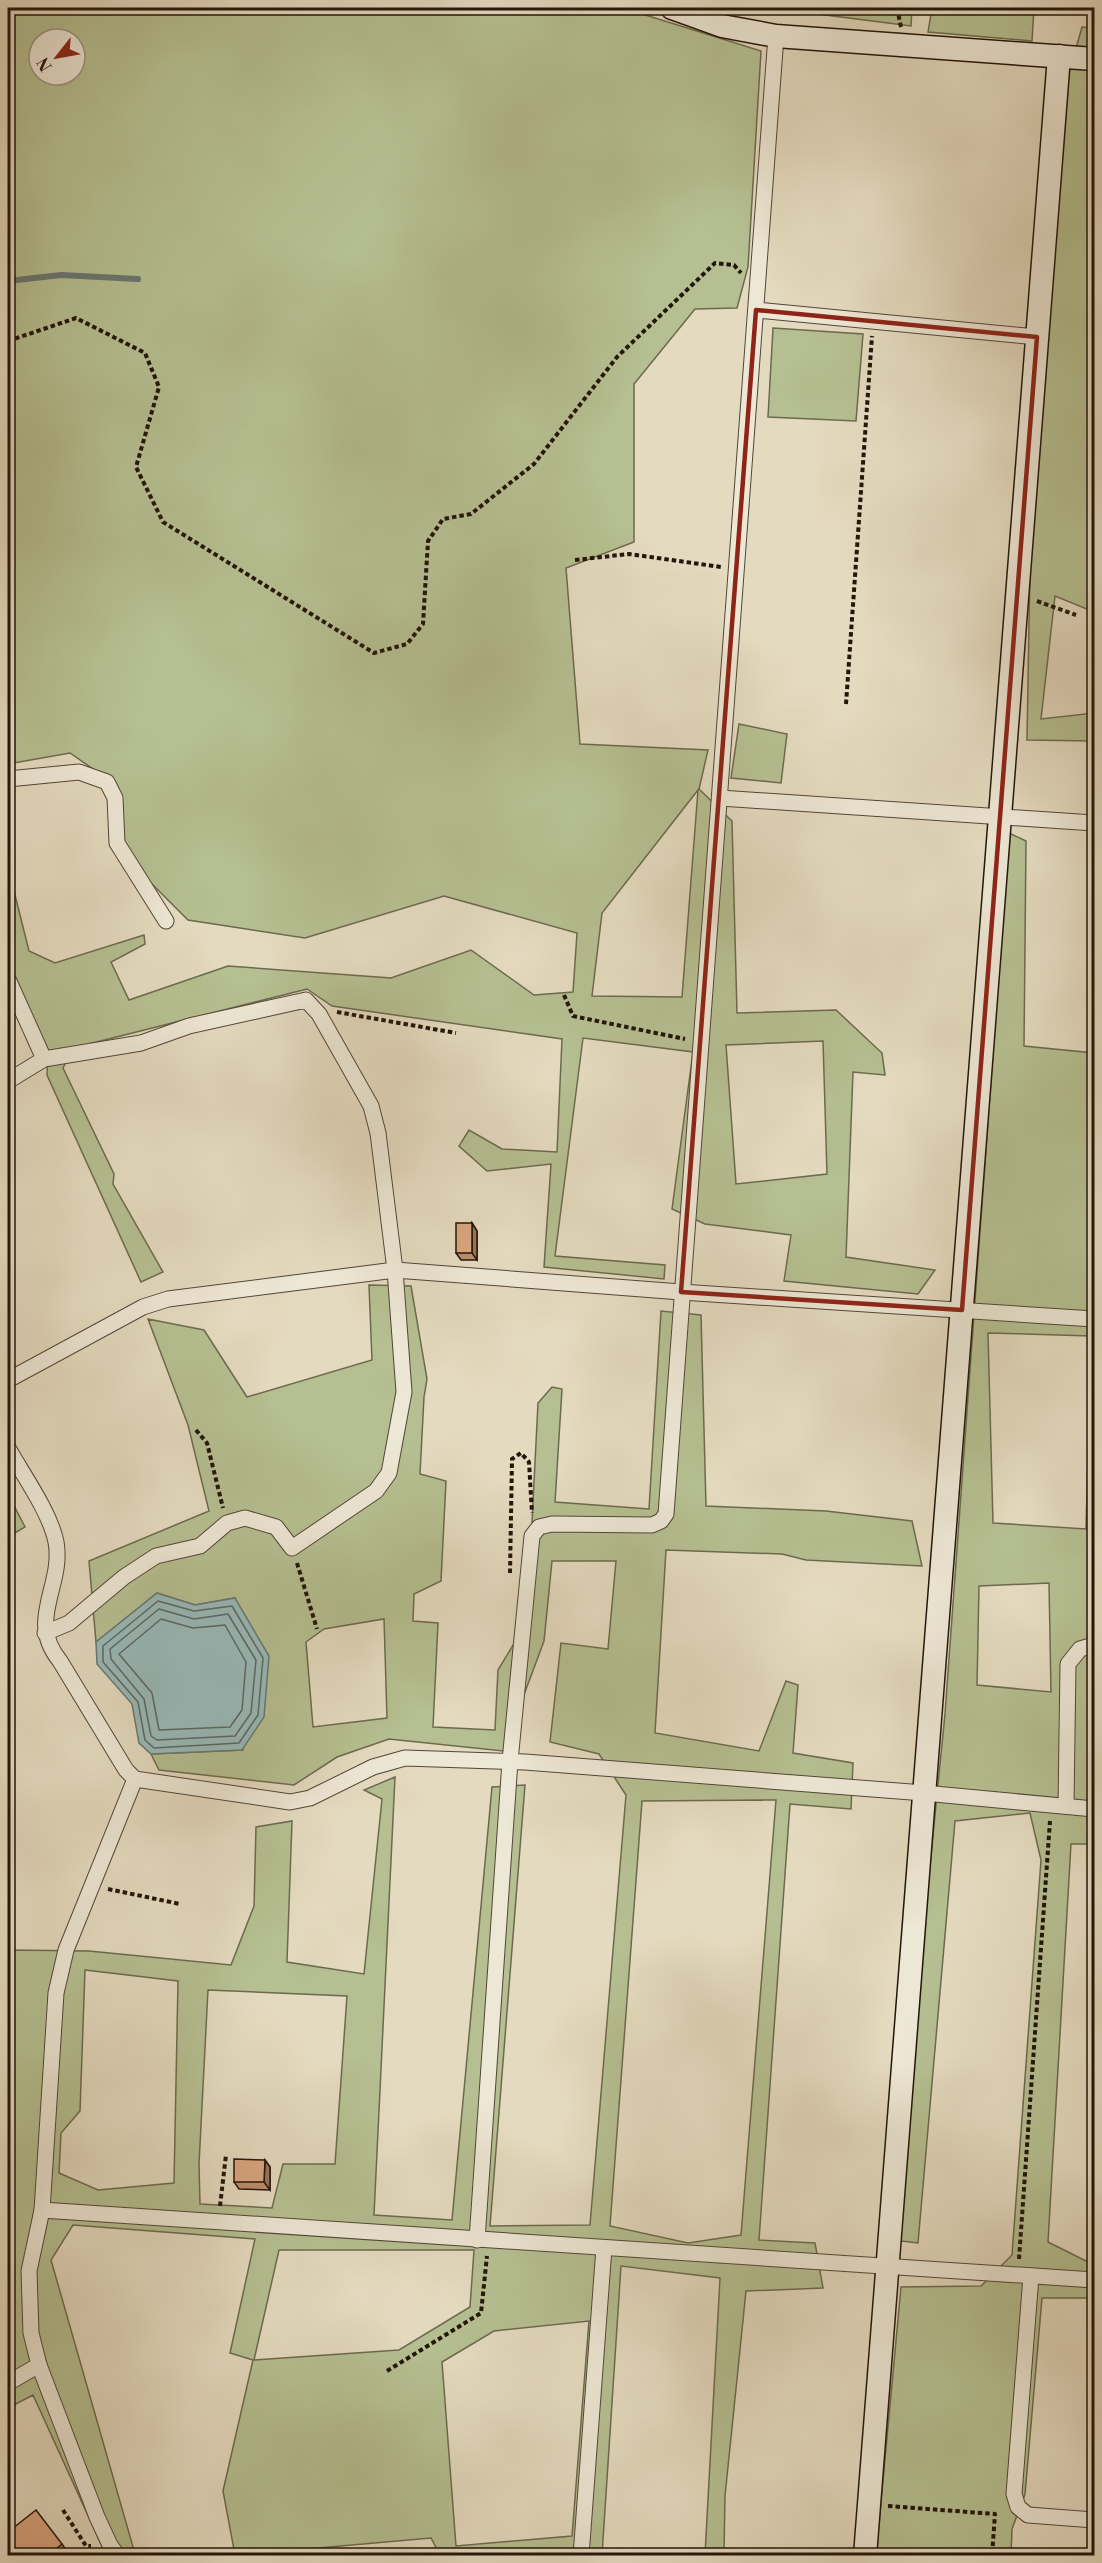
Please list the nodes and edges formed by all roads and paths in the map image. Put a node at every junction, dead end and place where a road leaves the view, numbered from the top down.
1 (672, 8) edge
2 (776, 36) junction
3 (1059, 56) junction
4 (1095, 59) edge
5 (743, 277) dead end
6 (756, 310) junction
7 (873, 321) junction
8 (1037, 337) junction
9 (8, 341) edge
10 (575, 560) dead end
11 (737, 569) junction
12 (1017, 594) junction
13 (1076, 615) dead end
14 (846, 704) dead end
15 (8, 778) edge
16 (720, 798) junction
17 (1000, 815) junction
18 (1095, 823) edge
19 (166, 921) dead end
20 (8, 979) edge
21 (564, 995) dead end
22 (319, 1014) junction
23 (456, 1033) dead end
24 (701, 1042) junction
25 (44, 1059) junction
26 (8, 1081) edge
27 (395, 1270) junction
28 (681, 1292) junction
29 (962, 1310) junction
30 (1095, 1319) edge
31 (8, 1380) edge
32 (196, 1430) dead end
33 (8, 1448) edge
34 (227, 1523) junction
35 (292, 1548) junction
36 (317, 1629) dead end
37 (45, 1633) junction
38 (1095, 1645) edge
39 (510, 1761) junction
40 (135, 1779) junction
41 (924, 1793) junction
42 (1058, 1806) junction
43 (1095, 1809) edge
44 (92, 1886) junction
45 (180, 1904) dead end
46 (226, 2155) dead end
47 (42, 2210) junction
48 (218, 2222) junction
49 (477, 2240) junction
50 (604, 2248) junction
51 (888, 2268) junction
52 (1024, 2276) junction
53 (1095, 2280) edge
54 (39, 2366) junction
55 (387, 2371) dead end
56 (8, 2383) edge
57 (869, 2504) junction
58 (63, 2510) dead end
59 (1095, 2520) edge
60 (114, 2550) edge
61 (581, 2556) edge
62 (865, 2556) edge
63 (992, 2556) edge

1 - 2 street
2 - 3 street
2 - 6 street
3 - 4 street
3 - 8 street
5 - 9 path
6 - 7 street
6 - 11 street
7 - 8 street
7 - 14 path
8 - 12 street
10 - 11 path
11 - 16 street
12 - 13 path
12 - 17 street
15 - 19 street
16 - 17 street
16 - 24 street
17 - 18 street
17 - 29 street
20 - 25 street
21 - 24 path
22 - 23 path
22 - 25 street
22 - 27 street
24 - 28 street
25 - 26 street
27 - 28 street
27 - 31 street
27 - 35 street
28 - 29 street
28 - 39 street
29 - 30 street
29 - 41 street
32 - 34 path
33 - 37 street
34 - 35 street
34 - 37 street
35 - 36 path
37 - 40 street
38 - 42 street
39 - 40 street
39 - 41 street
39 - 49 street
40 - 44 street
41 - 42 street
41 - 51 street
42 - 43 street
42 - 52 path
44 - 45 path
44 - 47 street
46 - 48 path
47 - 48 street
47 - 54 street
48 - 49 street
49 - 50 street
49 - 55 path
50 - 51 street
50 - 61 street
51 - 52 street
51 - 57 street
52 - 53 street
52 - 59 street
54 - 56 street
54 - 60 street
57 - 62 street
57 - 63 path
58 - 60 path

